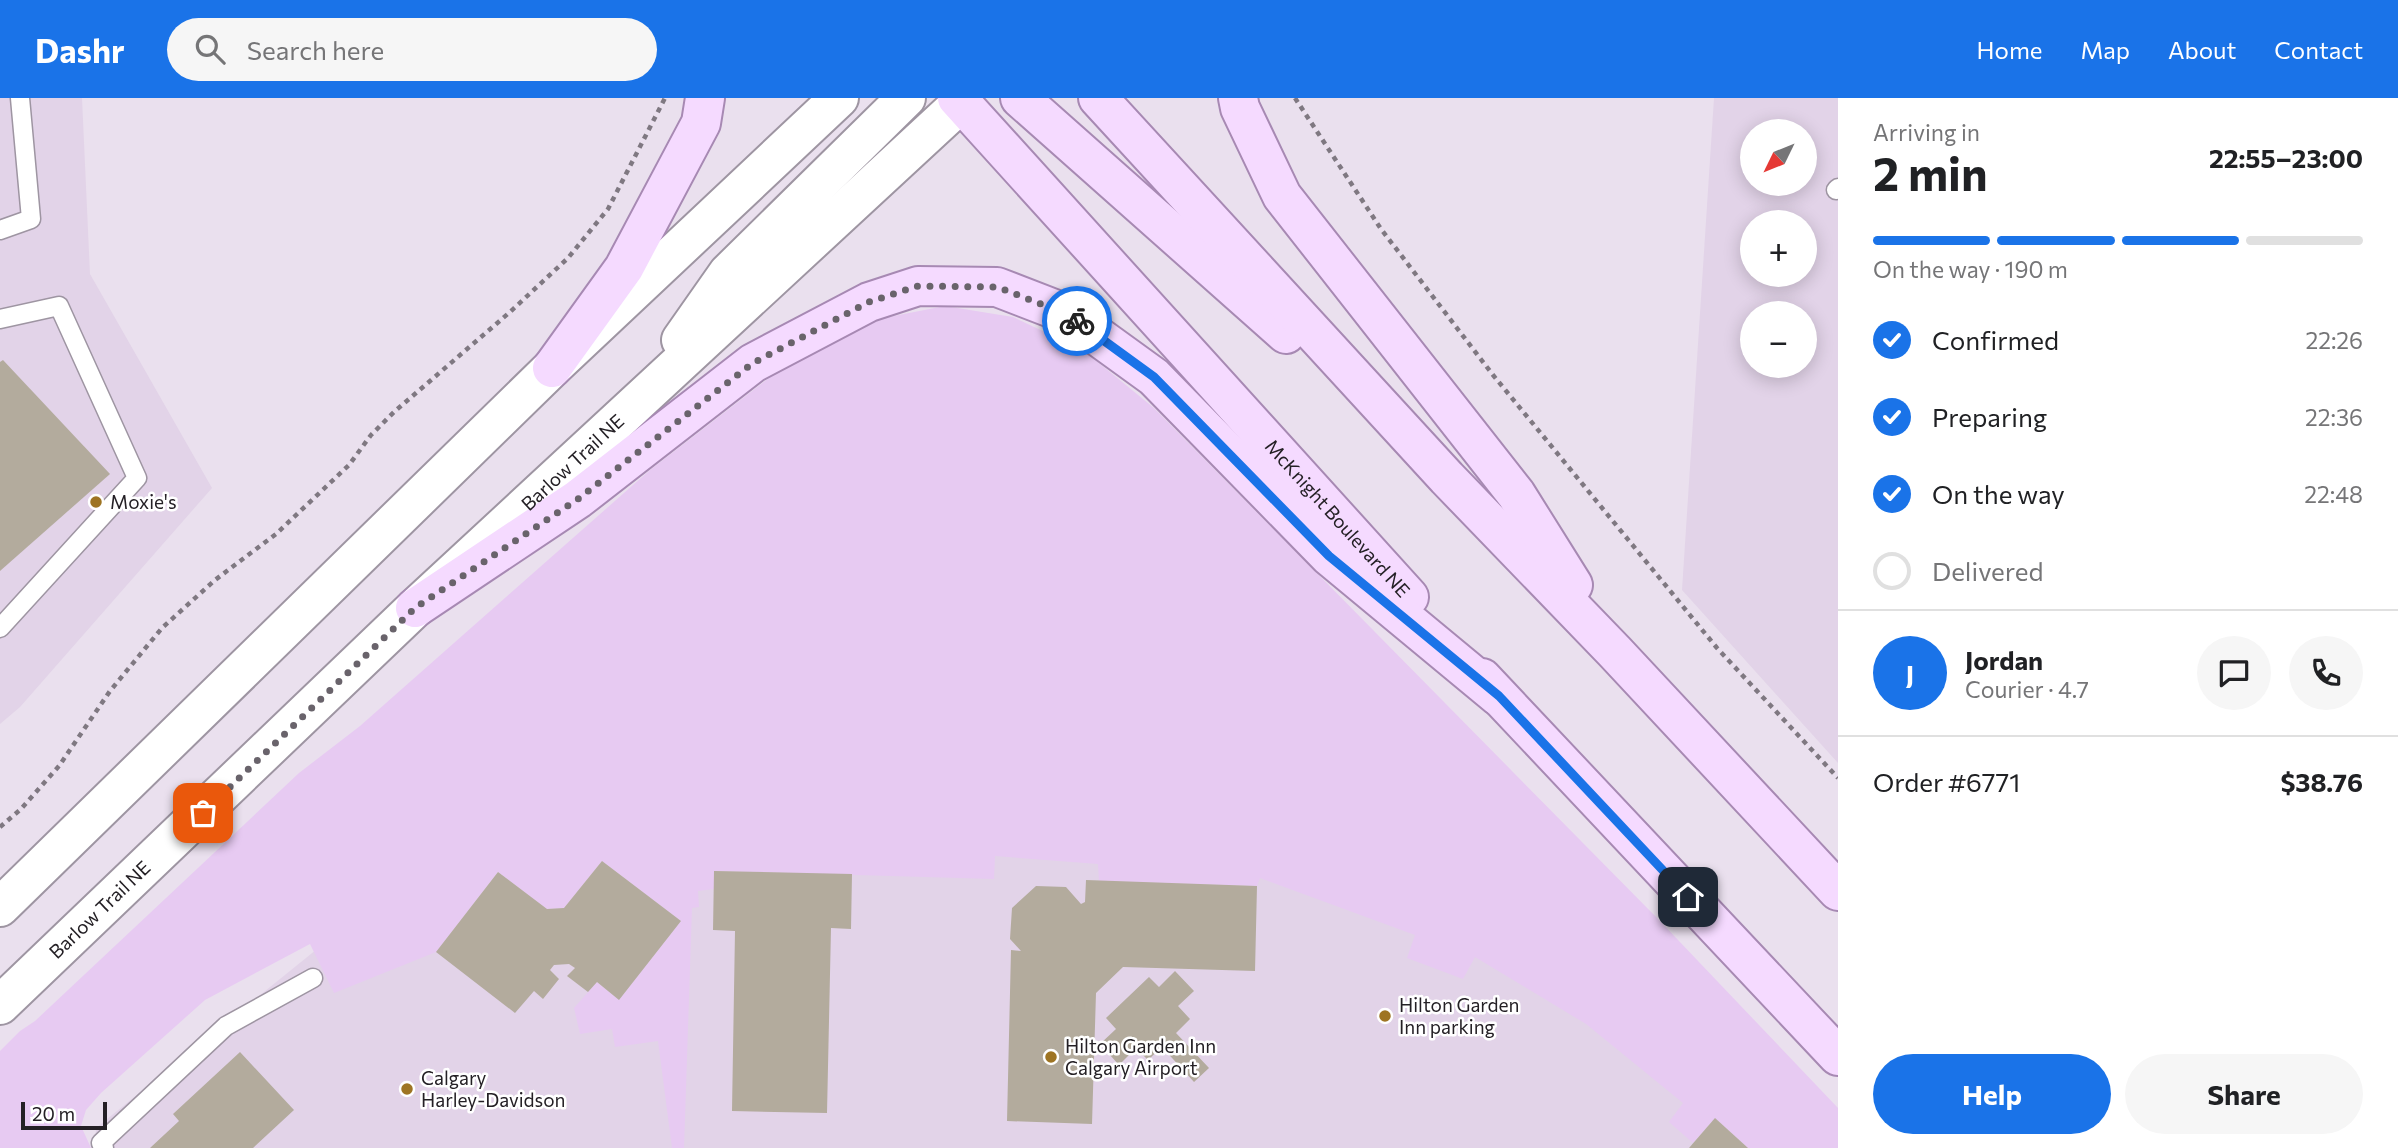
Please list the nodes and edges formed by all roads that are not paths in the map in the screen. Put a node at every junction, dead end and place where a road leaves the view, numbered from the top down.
1 (20, 98) edge
2 (705, 98) edge
3 (839, 98) edge
4 (906, 98) edge
5 (1020, 98) edge
6 (1098, 98) edge
7 (1238, 98) edge
8 (962, 99) edge
9 (0, 230) edge
10 (0, 318) edge
11 (552, 369) junction
12 (638, 402) junction
13 (1447, 478) junction
14 (415, 608) junction
15 (0, 628) edge
16 (1615, 652) junction
17 (1499, 696) junction
18 (1838, 891) edge
19 (0, 907) edge
20 (313, 978) dead end
21 (0, 1005) edge
22 (1838, 1056) edge
23 (104, 1148) edge

1 - 9 lane
2 - 11 main road
3 - 11 street
4 - 12 street
5 - 13 main road
6 - 13 main road
7 - 16 main road
8 - 12 street, Barlow Trail NE
8 - 17 main road, McKnight Boulevard NE
10 - 15 lane
11 - 19 street
12 - 14 street, Barlow Trail NE
13 - 16 main road
14 - 17 main road
14 - 21 street, Barlow Trail NE
16 - 18 main road
17 - 22 main road, McKnight Boulevard NE
20 - 23 lane

